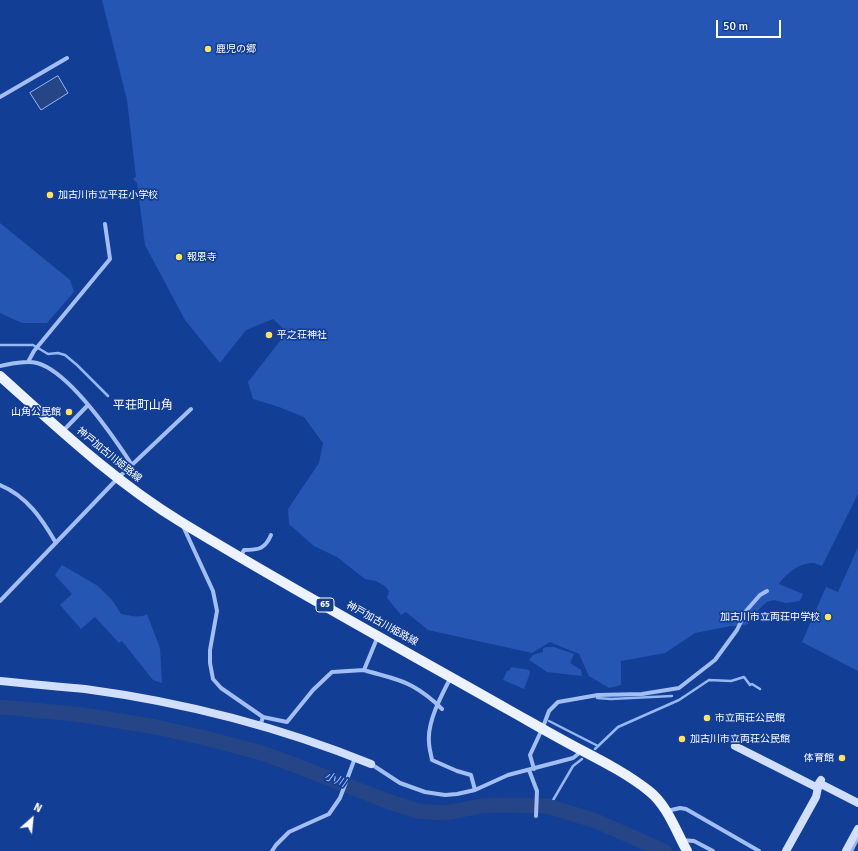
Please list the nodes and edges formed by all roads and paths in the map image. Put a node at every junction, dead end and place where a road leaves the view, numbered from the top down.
1 (67, 58) dead end
2 (0, 97) edge
3 (104, 224) dead end
4 (28, 362) junction
5 (0, 366) edge
6 (0, 376) edge
7 (88, 406) junction
8 (191, 409) dead end
9 (62, 432) junction
10 (132, 465) junction
11 (118, 478) junction
12 (0, 486) edge
13 (181, 522) junction
14 (271, 535) dead end
15 (56, 543) junction
16 (241, 557) junction
17 (767, 591) dead end
18 (0, 601) edge
19 (378, 635) junction
20 (364, 670) junction
21 (451, 677) junction
22 (0, 681) edge
23 (437, 704) junction
24 (442, 709) dead end
25 (263, 717) junction
26 (260, 726) junction
27 (542, 729) junction
28 (735, 746) dead end
29 (582, 751) junction
30 (355, 758) junction
31 (372, 764) joint
32 (531, 770) junction
33 (819, 784) junction
34 (475, 790) junction
35 (858, 803) edge
36 (666, 811) junction
37 (536, 816) dead end
38 (858, 829) edge
39 (681, 840) junction
40 (272, 851) edge
41 (688, 851) edge
42 (712, 851) edge
43 (759, 851) edge
44 (786, 851) edge
45 (846, 851) edge

1 - 2 street
3 - 4 street
4 - 5 street
4 - 7 street
6 - 9 main road, 神戸加古川姫路線 / 65
7 - 9 street
7 - 10 street
8 - 10 street
9 - 11 main road, 神戸加古川姫路線 / 65
10 - 11 street
11 - 13 main road, 神戸加古川姫路線 / 65
11 - 15 street
12 - 15 street
13 - 16 main road, 神戸加古川姫路線 / 65
13 - 25 street
14 - 16 street
15 - 18 street
16 - 19 main road, 神戸加古川姫路線 / 65
17 - 27 street
19 - 20 street
19 - 21 main road, 神戸加古川姫路線 / 65
20 - 23 street
20 - 25 street
21 - 23 street
21 - 27 main road, 神戸加古川姫路線 / 65
22 - 26 street
23 - 24 street
23 - 34 street
25 - 26 street
26 - 30 street
27 - 29 main road, 神戸加古川姫路線 / 65
27 - 32 street
28 - 33 street
29 - 32 street
29 - 36 main road, 神戸加古川姫路線 / 65
30 - 31 street
30 - 40 street
31 - 34 street
32 - 34 street
32 - 37 street
33 - 35 street
33 - 44 street
36 - 39 main road, 神戸加古川姫路線 / 65
36 - 43 street
38 - 45 street
39 - 41 main road, 神戸加古川姫路線 / 65
39 - 42 street

